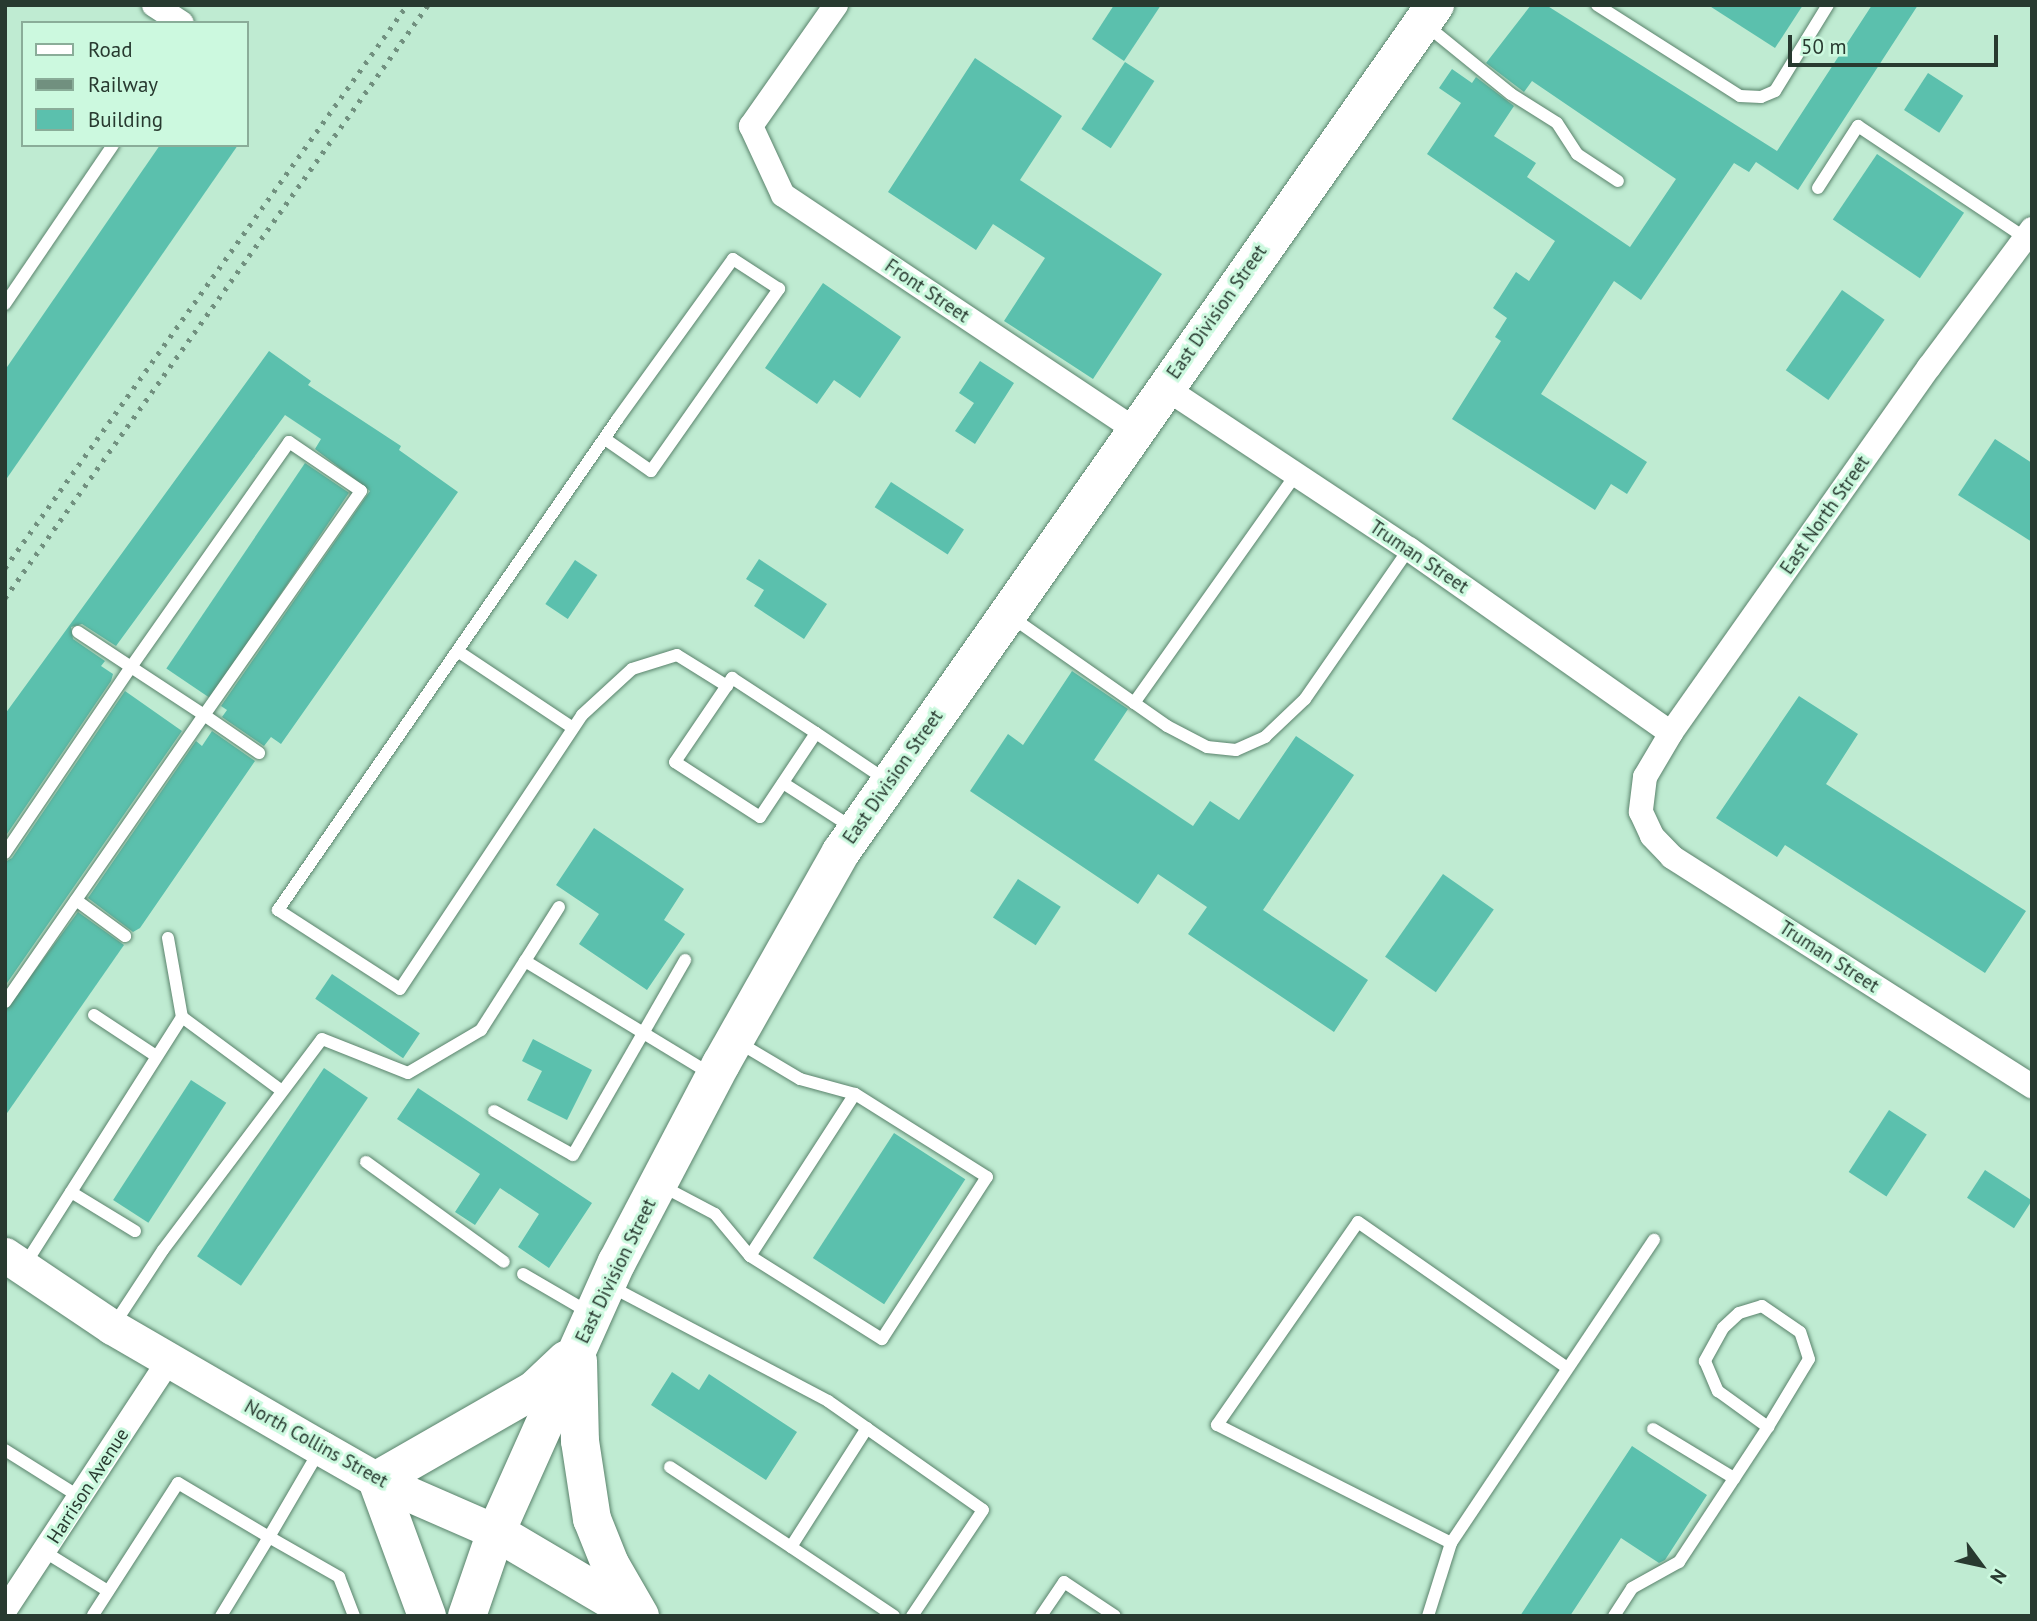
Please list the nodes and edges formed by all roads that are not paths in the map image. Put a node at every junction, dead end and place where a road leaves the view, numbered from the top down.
1 (154, 5) edge
2 (836, 5) edge
3 (1597, 5) edge
4 (1828, 5) edge
5 (1429, 14) edge
6 (179, 21) edge
7 (112, 147) edge
8 (1618, 181) dead end
9 (1818, 188) dead end
10 (2029, 233) edge
11 (5, 304) edge
12 (1164, 387) junction
13 (1134, 429) junction
14 (605, 439) junction
15 (1296, 474) junction
16 (1409, 549) junction
17 (1007, 614) junction
18 (78, 632) dead end
19 (459, 652) junction
20 (131, 667) junction
21 (727, 686) junction
22 (1135, 703) junction
23 (204, 715) junction
24 (573, 728) junction
25 (816, 733) junction
26 (1671, 733) junction
27 (259, 752) dead end
28 (890, 782) junction
29 (783, 783) junction
30 (1642, 812) joint
31 (856, 831) junction
32 (5, 853) edge
33 (76, 901) junction
34 (559, 907) dead end
35 (125, 936) dead end
36 (168, 937) dead end
37 (685, 960) dead end
38 (525, 961) junction
39 (5, 1002) edge
40 (94, 1015) dead end
41 (182, 1017) junction
42 (643, 1032) junction
43 (735, 1040) junction
44 (156, 1056) junction
45 (715, 1076) junction
46 (2032, 1086) edge
47 (282, 1091) junction
48 (855, 1094) junction
49 (494, 1111) dead end
50 (366, 1162) dead end
51 (658, 1184) junction
52 (71, 1192) junction
53 (135, 1231) dead end
54 (1654, 1240) dead end
55 (750, 1256) junction
56 (14, 1261) edge
57 (504, 1262) dead end
58 (523, 1274) dead end
59 (593, 1316) junction
60 (112, 1327) junction
61 (169, 1360) junction
62 (1567, 1368) junction
63 (1768, 1427) junction
64 (867, 1428) junction
65 (1653, 1429) dead end
66 (321, 1448) junction
67 (5, 1450) edge
68 (670, 1467) dead end
69 (1734, 1478) junction
70 (377, 1480) junction
71 (80, 1497) junction
72 (496, 1532) junction
73 (269, 1536) junction
74 (1451, 1543) junction
75 (792, 1547) junction
76 (45, 1552) junction
77 (108, 1591) junction
78 (5, 1610) edge
79 (93, 1615) edge
80 (221, 1616) edge
81 (354, 1616) edge
82 (427, 1616) edge
83 (467, 1616) edge
84 (639, 1616) edge
85 (894, 1616) edge
86 (912, 1616) edge
87 (1041, 1616) edge
88 (1115, 1616) edge
89 (1428, 1616) edge
90 (1614, 1616) edge

1 - 6 street
2 - 13 street, Front Street
3 - 4 lane
5 - 8 lane
5 - 12 main road, East Division Street
7 - 11 lane
9 - 10 lane
10 - 26 street, East North Street
12 - 13 main road, East Division Street
12 - 15 street, Truman Street
13 - 17 main road, East Division Street
14 - 14 lane
14 - 19 lane
15 - 16 street, Truman Street
15 - 22 lane
16 - 22 lane
16 - 26 street, Truman Street
17 - 22 lane
17 - 28 main road, East Division Street
18 - 20 lane
19 - 24 lane
19 - 24 lane
20 - 23 lane
20 - 23 lane
20 - 32 lane
21 - 24 lane
21 - 25 lane
21 - 29 lane
23 - 27 lane
23 - 33 lane
25 - 28 lane
25 - 29 lane
26 - 30 street, East North Street
28 - 31 main road, East Division Street
29 - 31 lane
30 - 46 street, Truman Street
31 - 43 main road, East Division Street
33 - 35 lane
33 - 39 lane
34 - 38 lane
36 - 41 lane
37 - 42 lane
38 - 42 lane
38 - 47 lane
40 - 44 lane
41 - 44 lane
41 - 47 lane
42 - 45 lane
42 - 49 lane
43 - 45 main road, East Division Street
43 - 48 lane
44 - 52 lane
45 - 51 main road, East Division Street
47 - 60 lane
48 - 55 lane
48 - 55 lane
50 - 57 lane
51 - 55 lane
51 - 59 main road, East Division Street
52 - 53 lane
52 - 56 lane
54 - 62 lane
56 - 60 main road, North Collins Street
58 - 59 lane
59 - 64 lane
59 - 70 main road
59 - 72 main road, East Division Street
59 - 84 main road
60 - 61 main road, North Collins Street
61 - 66 main road, North Collins Street
61 - 71 street, Harrison Avenue
62 - 74 lane
62 - 74 lane
63 - 63 lane
63 - 69 lane
64 - 75 lane
64 - 86 lane
65 - 69 lane
66 - 70 main road, North Collins Street
66 - 73 lane
67 - 71 lane
68 - 75 lane
69 - 90 lane
70 - 72 main road, North Collins Street
70 - 82 main road
71 - 76 street, Harrison Avenue
72 - 83 main road, East Division Street
72 - 84 main road, North Collins Street
73 - 77 lane
73 - 80 lane
73 - 81 lane
74 - 89 lane
75 - 85 lane
76 - 77 lane
76 - 78 street, Harrison Avenue
77 - 79 lane
87 - 88 lane

